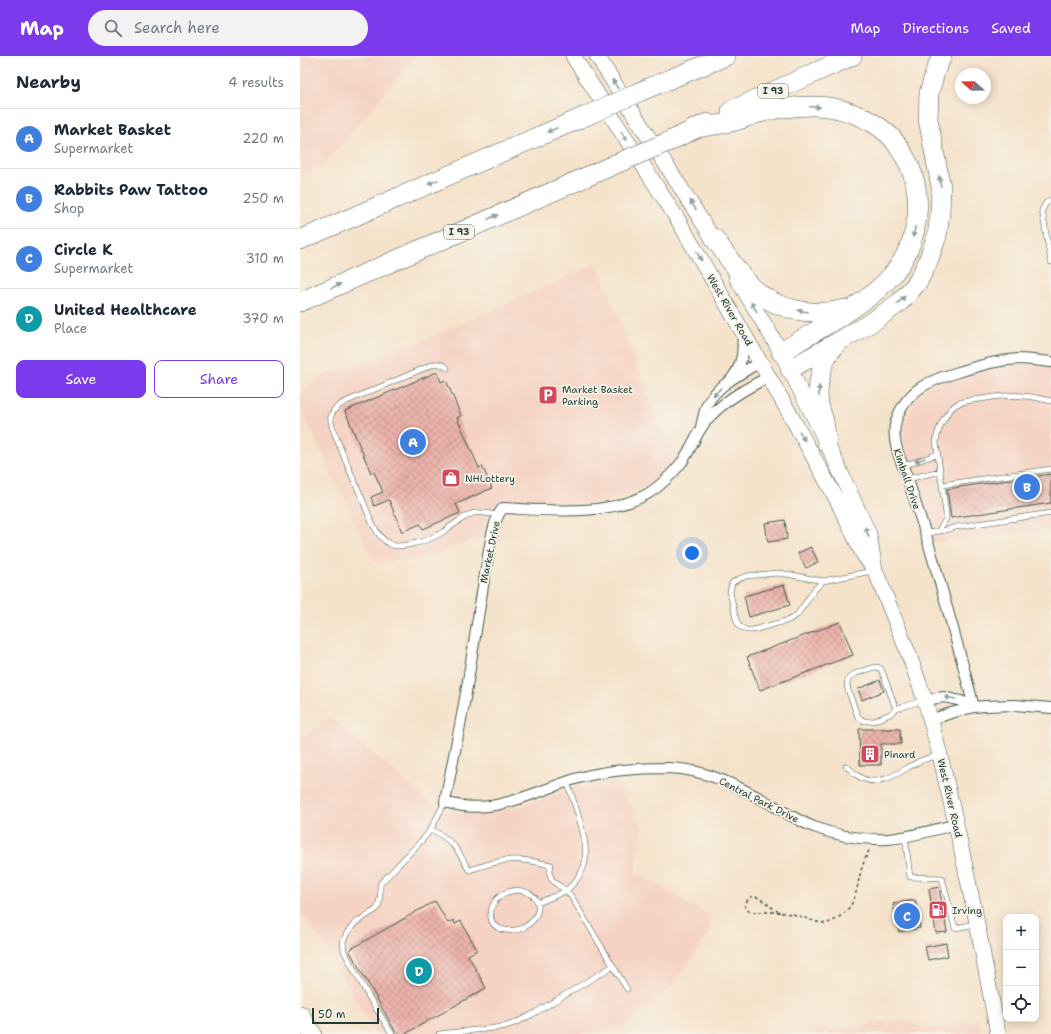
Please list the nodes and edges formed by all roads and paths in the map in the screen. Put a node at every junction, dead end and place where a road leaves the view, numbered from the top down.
1 (573, 56) edge
2 (597, 56) edge
3 (694, 56) edge
4 (726, 56) edge
5 (852, 56) edge
6 (942, 56) edge
7 (640, 92) junction
8 (695, 128) junction
9 (1051, 200) edge
10 (714, 238) junction
11 (300, 240) edge
12 (1051, 262) edge
13 (300, 302) edge
14 (855, 307) junction
15 (738, 325) junction
16 (838, 342) junction
17 (781, 352) junction
18 (760, 362) junction
19 (1051, 362) edge
20 (447, 368) dead end
21 (790, 369) junction
22 (769, 378) junction
23 (729, 382) junction
24 (1051, 401) edge
25 (701, 429) junction
26 (826, 443) junction
27 (938, 454) junction
28 (903, 466) junction
29 (1051, 469) edge
30 (940, 471) junction
31 (908, 479) junction
32 (942, 485) junction
33 (1051, 513) edge
34 (498, 515) junction
35 (938, 530) junction
36 (926, 534) junction
37 (875, 570) junction
38 (823, 581) junction
39 (925, 700) junction
40 (974, 707) junction
41 (1051, 708) edge
42 (896, 709) junction
43 (930, 720) junction
44 (940, 755) junction
45 (846, 766) dead end
46 (567, 782) junction
47 (445, 802) junction
48 (956, 824) junction
49 (431, 829) junction
50 (905, 836) junction
51 (874, 839) junction
52 (566, 891) junction
53 (538, 903) junction
54 (780, 912) junction
55 (977, 923) junction
56 (613, 966) junction
57 (626, 989) dead end
58 (300, 1016) edge
59 (312, 1034) edge
60 (392, 1034) edge
61 (439, 1034) edge
62 (998, 1034) edge

1 -> 15 main road, West River Road
10 -> 2 main road, West River Road
3 - 7 highway
4 - 7 highway
5 - 8 highway, I 93
16 -> 6 highway
7 -> 11 highway, bridge
13 -> 8 highway, I 93, bridge
8 -> 14 highway
9 - 12 lane
14 -> 10 highway
17 -> 10 main road, West River Road
14 - 17 highway
15 - 18 main road, West River Road
15 - 23 street, Market Drive
16 - 21 highway
26 -> 16 highway
17 - 18 main road
17 - 21 main road, West River Road
18 - 22 main road, West River Road
18 - 23 street, Market Drive
19 - 28 street, Kimball Drive
20 - 34 lane
21 - 22 main road
21 - 26 main road, West River Road
22 - 25 street, Market Drive
22 -> 37 main road, West River Road
23 -> 25 street, Market Drive
24 - 27 lane
25 - 34 street, Market Drive
37 -> 26 main road, West River Road
27 -> 28 lane
27 - 30 lane
28 - 31 street, Kimball Drive
29 - 32 lane
30 - 31 lane
30 - 32 lane
31 - 36 street, Kimball Drive
32 - 35 lane
33 - 35 lane
34 - 47 street, Market Drive
35 - 36 lane
36 - 40 street, Kimball Drive
37 - 38 lane
37 - 39 main road, West River Road
38 - 38 lane
40 -> 39 street
39 - 42 lane
39 - 43 main road, West River Road
40 - 41 street
40 - 43 street
42 - 42 lane
43 - 44 main road, West River Road
44 - 45 lane
44 - 48 main road, West River Road
46 - 47 street, Central Park Drive
46 - 51 street, Central Park Drive
46 - 52 lane
47 - 49 lane
48 - 50 street, Central Park Drive
48 - 55 main road, West River Road
49 - 52 lane
49 - 60 lane
50 - 51 street, Central Park Drive
50 - 55 lane
51 - 54 path
52 - 53 lane
52 - 56 lane
53 - 53 lane
54 - 54 path
55 - 62 main road, West River Road
56 - 57 lane
56 - 61 lane
58 - 59 highway

